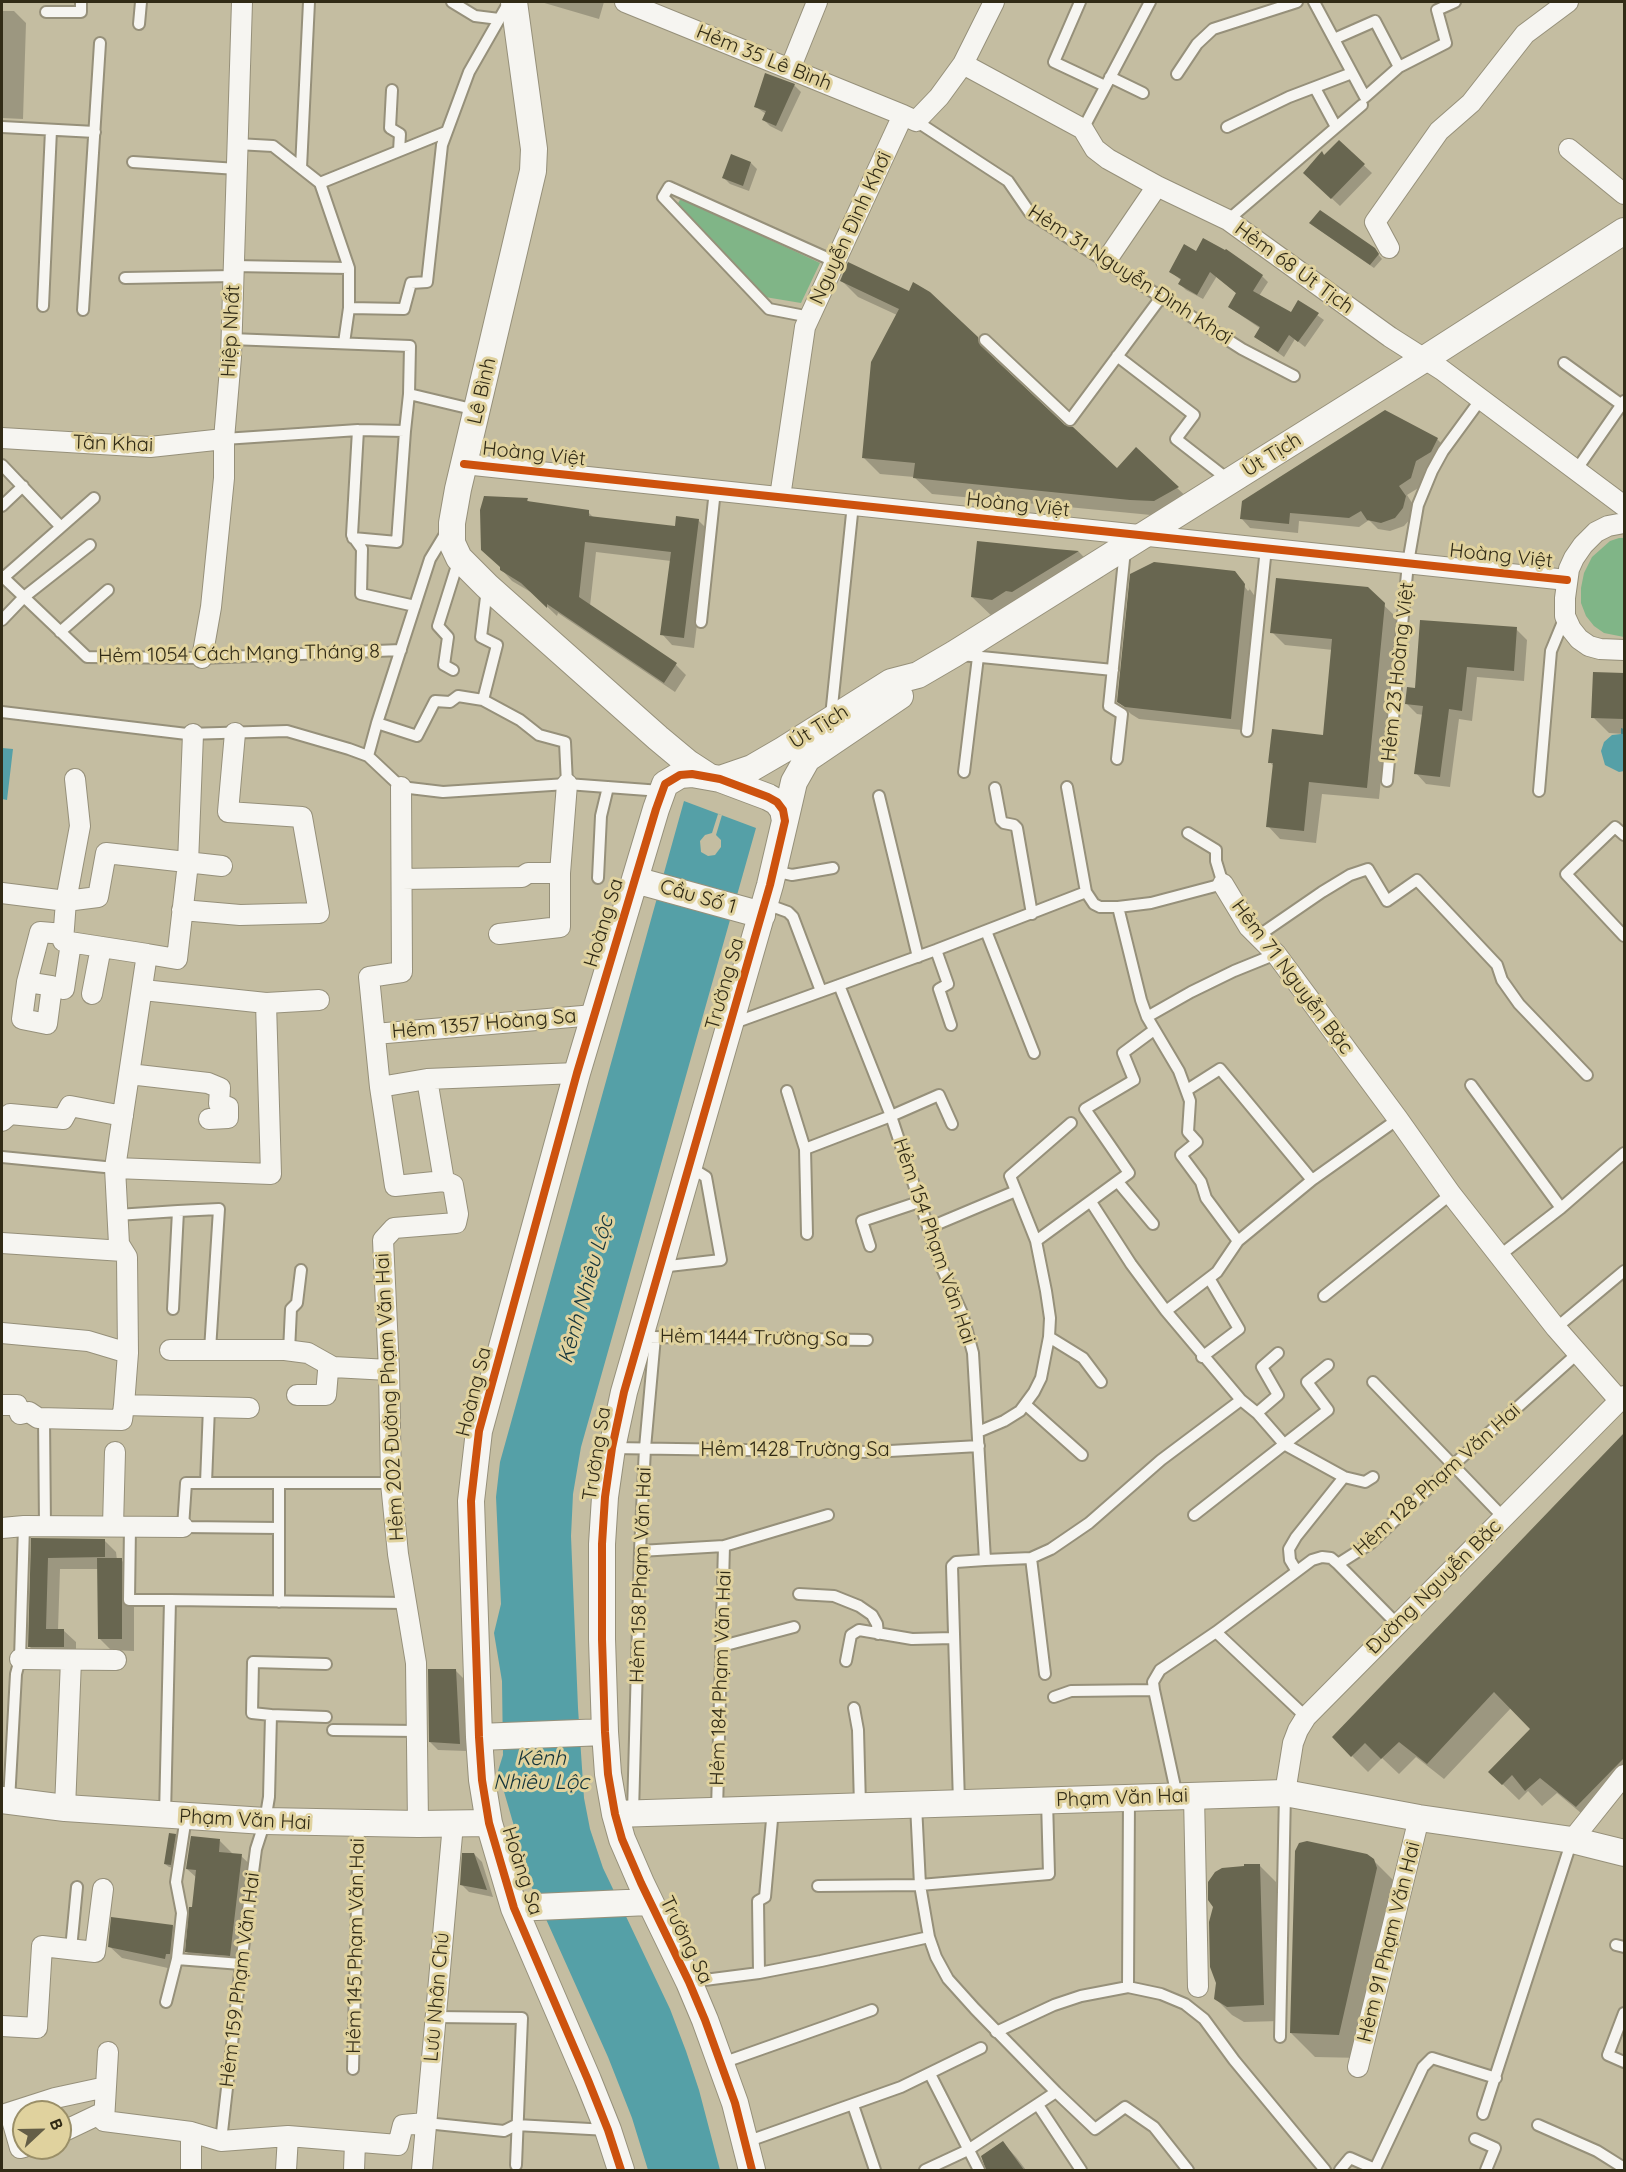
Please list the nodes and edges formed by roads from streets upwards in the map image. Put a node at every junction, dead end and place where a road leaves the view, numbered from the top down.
1 (242, 2) edge
2 (625, 2) edge
3 (817, 2) edge
4 (994, 2) edge
5 (1568, 2) edge
6 (506, 10) edge
7 (963, 64) junction
8 (790, 69) junction
9 (910, 118) junction
10 (1569, 149) dead end
11 (1157, 186) junction
12 (1624, 194) edge
13 (1624, 231) edge
14 (1389, 248) dead end
15 (1106, 261) road end
16 (1426, 358) junction
17 (224, 439) junction
18 (2, 441) edge
19 (464, 464) junction
20 (780, 497) junction
21 (1624, 506) edge
22 (1624, 523) edge
23 (1135, 540) junction
24 (1567, 580) junction
25 (1624, 650) edge
26 (201, 658) road end
27 (918, 675) junction
28 (235, 733) road end
29 (193, 734) road end
30 (658, 738) junction
31 (814, 753) joint
32 (715, 778) junction
33 (75, 779) dead end
34 (567, 784) road end
35 (401, 787) road end
36 (664, 788) junction
37 (785, 821) junction
38 (188, 863) junction
39 (222, 866) dead end
40 (560, 873) junction
41 (402, 879) junction
42 (643, 882) junction
43 (1223, 884) road end
44 (2, 893) edge
45 (66, 901) junction
46 (182, 910) junction
47 (758, 910) junction
48 (499, 934) dead end
49 (67, 938) junction
50 (101, 947) junction
51 (147, 954) junction
52 (27, 982) dead end
53 (64, 989) dead end
54 (143, 990) junction
55 (92, 994) dead end
56 (319, 1000) dead end
57 (266, 1003) junction
58 (594, 1015) junction
59 (375, 1034) junction
60 (577, 1073) junction
61 (129, 1074) junction
62 (427, 1079) junction
63 (380, 1087) junction
64 (123, 1116) junction
65 (209, 1119) dead end
66 (2, 1121) edge
67 (115, 1168) junction
68 (444, 1181) junction
69 (2, 1243) edge
70 (123, 1251) junction
71 (2, 1333) edge
72 (170, 1350) dead end
73 (128, 1353) junction
74 (333, 1367) junction
75 (389, 1370) junction
76 (297, 1395) dead end
77 (1623, 1400) edge
78 (2, 1405) edge
79 (124, 1405) junction
80 (249, 1408) dead end
81 (115, 1452) dead end
82 (122, 1526) junction
83 (183, 1527) road end
84 (2, 1528) edge
85 (20, 1659) road end
86 (71, 1660) junction
87 (117, 1660) dead end
88 (597, 1733) junction
89 (486, 1736) junction
90 (1624, 1774) edge
91 (1286, 1793) junction
92 (1185, 1796) junction
93 (5, 1801) edge
94 (64, 1808) junction
95 (624, 1814) junction
96 (1419, 1818) junction
97 (489, 1823) junction
98 (418, 1824) junction
99 (453, 1824) junction
100 (1572, 1840) junction
101 (1624, 1853) edge
102 (103, 1889) dead end
103 (640, 1903) junction
104 (523, 1907) junction
105 (1198, 1987) dead end
106 (2, 2026) edge
107 (108, 2052) dead end
108 (1358, 2067) dead end
109 (106, 2087) junction
110 (104, 2112) junction
111 (6, 2114) edge
112 (426, 2123) junction
113 (72, 2127) edge
114 (12, 2129) edge
115 (191, 2132) junction
116 (288, 2136) junction
117 (355, 2142) junction
118 (191, 2170) edge
119 (286, 2170) edge
120 (354, 2170) edge
121 (422, 2170) edge
122 (621, 2170) edge
123 (752, 2170) edge

1 - 17 street, Hiệp Nhất
2 - 8 street, Hẻm 35 Lê Bình
3 - 8 street
4 - 7 street, Nguyễn Đình Khơi
5 - 14 street
6 - 19 street, Lê Bình
7 - 9 street, Nguyễn Đình Khơi
7 - 11 street, Hẻm 68 Út Tịch
8 - 9 street, Hẻm 35 Lê Bình
9 - 20 street, Nguyễn Đình Khơi
10 - 12 street
11 - 15 street
11 - 16 street, Hẻm 68 Út Tịch
13 - 16 street, Út Tịch
16 - 21 street, Hẻm 68 Út Tịch
16 - 23 street, Út Tịch
17 - 18 street, Tân Khai
17 - 26 street, Hiệp Nhất
19 - 20 street, Hoàng Việt
19 - 30 street, Lê Bình
20 - 23 street, Hoàng Việt
22 - 24 street, Hoàng Việt
23 - 24 street, Hoàng Việt
23 - 27 street, Út Tịch
24 - 25 street, Hoàng Việt
27 - 31 street, Út Tịch
27 - 32 street, Út Tịch
28 - 46 street
29 - 38 street
30 - 32 street
30 - 36 street, Hoàng Sa
31 - 37 street, Trường Sa
32 - 36 street
32 - 37 street
33 - 45 street
34 - 40 street
35 - 41 street
36 - 42 street, Hoàng Sa
37 - 47 street, Trường Sa
38 - 39 street
38 - 45 street
38 - 46 street
40 - 41 street
40 - 48 street
41 - 59 street
42 - 47 street, Cầu Số 1
42 - 58 street, Hoàng Sa
43 - 77 street, Hẻm 71 Nguyễn Bặc
44 - 45 street
45 - 49 street
46 - 51 street
47 - 88 street, Trường Sa
49 - 50 street
49 - 52 street
49 - 53 street
50 - 51 street
50 - 55 street
51 - 54 street
54 - 57 street
54 - 61 street
56 - 57 street
57 - 67 street
58 - 59 street, Hẻm 1357 Hoàng Sa
58 - 60 street, Hoàng Sa
59 - 63 street
60 - 62 street
60 - 89 street, Hoàng Sa
61 - 64 street
61 - 65 street
62 - 63 street
62 - 68 street
63 - 68 street
64 - 66 street
64 - 67 street
67 - 70 street
68 - 75 street, Hẻm 202 Đường Phạm Văn Hai
69 - 70 street
70 - 73 street
71 - 73 street
72 - 74 street
73 - 79 street
74 - 75 street
74 - 76 street
75 - 98 street, Hẻm 202 Đường Phạm Văn Hai
77 - 91 street, Đường Nguyễn Bặc
78 - 79 street
79 - 80 street
81 - 82 street
82 - 83 street
82 - 84 street
85 - 86 street
86 - 87 street
86 - 94 street
88 - 89 street
88 - 95 street, Trường Sa
89 - 97 street, Hoàng Sa
90 - 100 street
91 - 92 street, Phạm Văn Hai
91 - 96 street, Phạm Văn Hai
92 - 95 street, Phạm Văn Hai
92 - 105 street
93 - 94 street, Phạm Văn Hai
94 - 98 street, Phạm Văn Hai
95 - 103 street, Trường Sa
96 - 100 street, Phạm Văn Hai
96 - 108 street, Hẻm 91 Phạm Văn Hai
97 - 99 street, Phạm Văn Hai
97 - 104 street, Hoàng Sa
98 - 99 street, Phạm Văn Hai
99 - 112 street, Lưu Nhân Chú
100 - 101 street, Phạm Văn Hai
102 - 106 street
103 - 104 street
103 - 123 street, Trường Sa
104 - 122 street, Hoàng Sa
107 - 109 street
109 - 110 street
109 - 111 street
110 - 113 street
110 - 115 street
111 - 114 street
112 - 117 street
112 - 121 street, Lưu Nhân Chú
115 - 116 street
115 - 118 street
116 - 117 street
116 - 119 street
117 - 120 street

